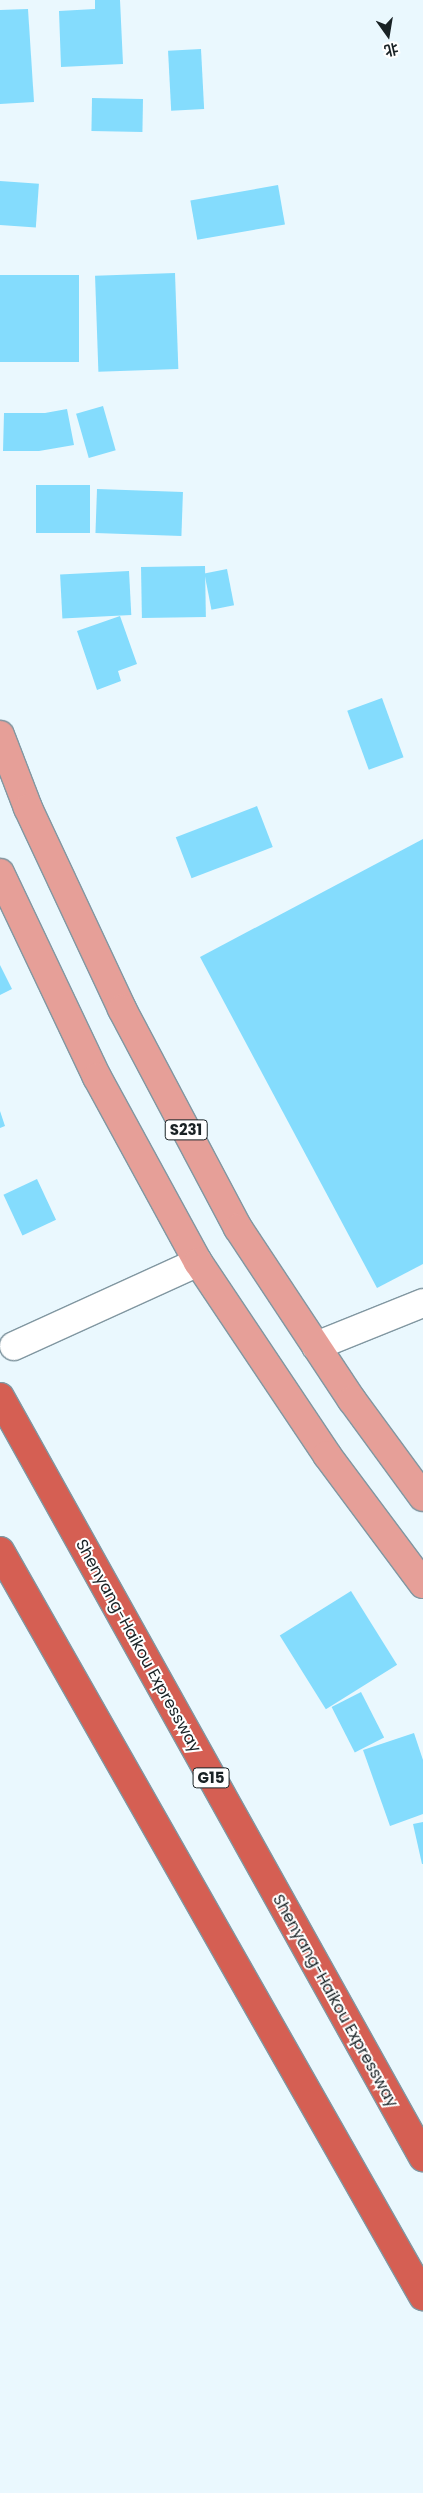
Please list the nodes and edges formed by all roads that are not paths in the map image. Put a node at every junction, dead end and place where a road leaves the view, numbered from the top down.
1 (0, 735) edge
2 (0, 874) edge
3 (198, 1262) junction
4 (423, 1303) edge
5 (14, 1346) dead end
6 (316, 1346) junction
7 (0, 1397) edge
8 (423, 1496) edge
9 (0, 1551) edge
10 (423, 1584) edge
11 (423, 2158) edge
12 (423, 2296) edge

1 - 6 main road, S231
2 - 3 main road
3 - 5 street
3 - 10 main road
4 - 6 street
6 - 8 main road, S231
7 - 11 highway, Shenyang-Haikou Expressway / G15
9 - 12 highway

